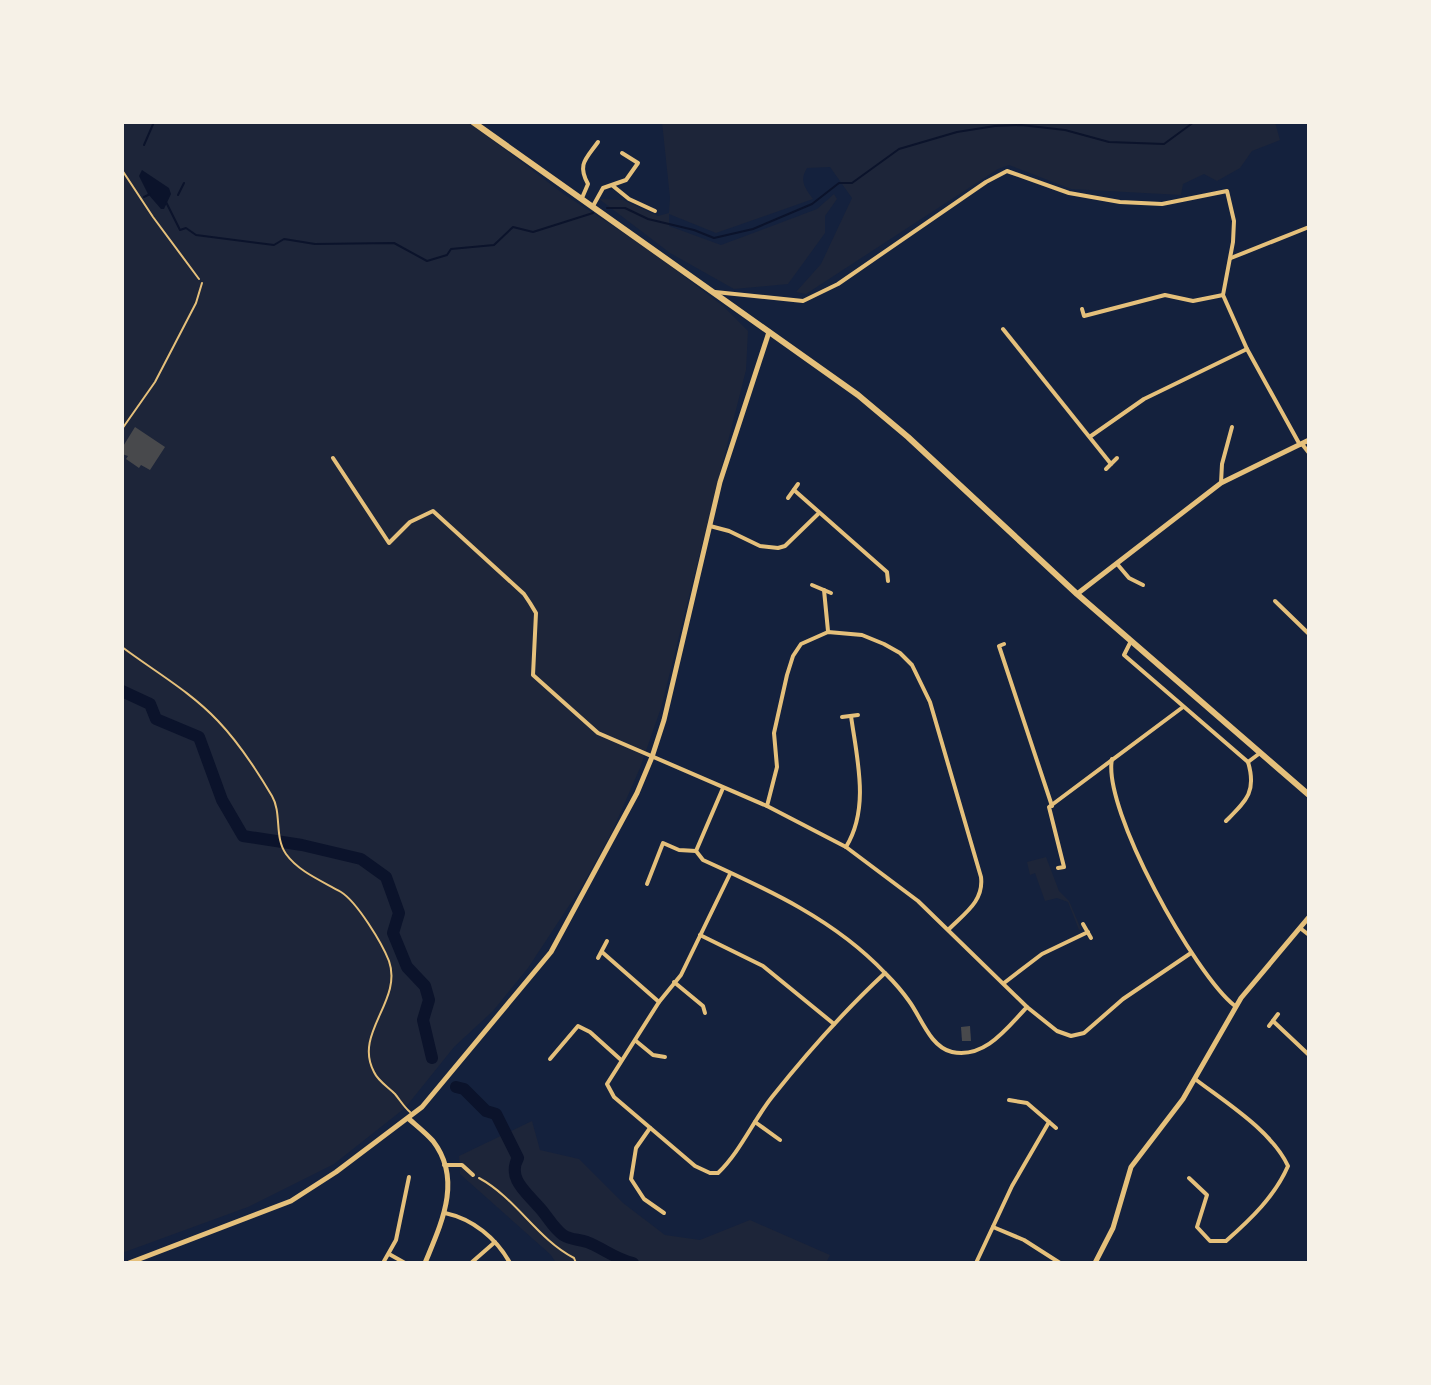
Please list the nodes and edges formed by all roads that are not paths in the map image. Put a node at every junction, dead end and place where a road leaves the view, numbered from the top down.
1 (473, 122) edge
2 (598, 142) dead end
3 (622, 153) dead end
4 (613, 186) junction
5 (582, 198) junction
6 (593, 206) junction
7 (655, 211) dead end
8 (1309, 227) edge
9 (1231, 258) junction
10 (202, 283) road end
11 (713, 292) junction
12 (1223, 295) junction
13 (1082, 309) dead end
14 (1003, 329) dead end
15 (769, 332) junction
16 (1247, 349) junction
17 (1232, 427) dead end
18 (122, 429) edge
19 (1091, 436) junction
20 (1309, 440) edge
21 (1301, 444) junction
22 (1309, 453) edge
23 (333, 458) dead end
24 (1117, 458) dead end
25 (1111, 464) junction
26 (1106, 469) dead end
27 (1221, 483) junction
28 (798, 484) dead end
29 (794, 490) junction
30 (788, 498) dead end
31 (818, 514) junction
32 (710, 526) junction
33 (1118, 565) junction
34 (888, 581) dead end
35 (812, 585) dead end
36 (1143, 585) dead end
37 (824, 590) junction
38 (831, 593) dead end
39 (1077, 594) junction
40 (1275, 601) dead end
41 (828, 632) junction
42 (1309, 634) edge
43 (1131, 641) junction
44 (1001, 645) dead end
45 (122, 647) edge
46 (1183, 707) junction
47 (858, 715) dead end
48 (851, 716) junction
49 (842, 717) dead end
50 (1260, 753) junction
51 (652, 757) junction
52 (1112, 759) junction
53 (1248, 762) junction
54 (723, 788) junction
55 (1309, 795) edge
56 (767, 806) junction
57 (1051, 806) junction
58 (1226, 821) dead end
59 (846, 847) junction
60 (696, 851) junction
61 (1058, 868) dead end
62 (730, 874) junction
63 (647, 884) dead end
64 (1309, 917) edge
65 (1083, 924) dead end
66 (1300, 928) junction
67 (949, 929) junction
68 (1088, 932) junction
69 (700, 935) junction
70 (1309, 935) edge
71 (1091, 938) dead end
72 (607, 941) dead end
73 (602, 952) junction
74 (1191, 953) junction
75 (598, 958) dead end
76 (885, 973) junction
77 (674, 982) junction
78 (1004, 983) junction
79 (659, 1002) junction
80 (1235, 1006) junction
81 (1027, 1007) junction
82 (705, 1013) dead end
83 (1278, 1014) dead end
84 (834, 1024) junction
85 (636, 1041) junction
86 (1309, 1055) edge
87 (665, 1057) dead end
88 (550, 1059) dead end
89 (621, 1060) junction
90 (1195, 1079) junction
91 (1009, 1100) dead end
92 (411, 1117) junction
93 (755, 1122) junction
94 (1049, 1122) junction
95 (650, 1128) junction
96 (1056, 1128) dead end
97 (780, 1140) dead end
98 (444, 1165) junction
99 (473, 1175) road end
100 (409, 1177) dead end
101 (1189, 1178) dead end
102 (445, 1213) junction
103 (664, 1213) dead end
104 (993, 1227) junction
105 (495, 1242) junction
106 (389, 1254) junction
107 (129, 1263) edge
108 (383, 1263) edge
109 (405, 1263) edge
110 (425, 1263) edge
111 (471, 1263) edge
112 (510, 1263) edge
113 (976, 1263) edge
114 (1060, 1263) edge
115 (1095, 1263) edge

1 - 5 main road
2 - 5 street
3 - 4 street
4 - 6 street
4 - 7 street
5 - 6 main road
6 - 11 main road
8 - 9 street
9 - 11 street
9 - 12 street
10 - 18 lane
11 - 15 main road
12 - 13 street
12 - 16 street
14 - 19 street
15 - 32 street
15 - 39 main road
16 - 19 street
16 - 21 street
17 - 27 street
19 - 25 street
20 - 21 street
21 - 22 street
21 - 27 street
23 - 51 street
24 - 25 street
25 - 26 street
27 - 33 street
28 - 29 street
29 - 30 street
29 - 31 street
31 - 32 street
31 - 34 street
32 - 51 street
33 - 36 street
33 - 39 street
35 - 37 street
37 - 38 street
37 - 41 street
39 - 43 main road
40 - 42 street
41 - 56 street
41 - 67 street
43 - 46 street
43 - 50 main road
44 - 57 street
45 - 92 lane
46 - 52 street
46 - 53 street
47 - 48 street
48 - 49 street
48 - 59 street
50 - 53 street
50 - 55 main road
51 - 54 street
51 - 92 street
52 - 57 street
52 - 74 street
53 - 58 street
54 - 56 street
54 - 60 street
56 - 59 street
57 - 61 street
59 - 67 street
60 - 62 street
60 - 63 street
62 - 69 street
62 - 76 street
64 - 66 street
65 - 68 street
66 - 70 street
66 - 80 street
67 - 78 street
68 - 71 street
68 - 78 street
69 - 77 street
69 - 84 street
72 - 73 street
73 - 75 street
73 - 79 street
74 - 80 street
74 - 81 street
76 - 81 street
76 - 84 street
77 - 79 street
77 - 82 street
78 - 81 street
79 - 85 street
80 - 90 street
83 - 86 street
84 - 93 street
85 - 87 street
85 - 89 street
88 - 89 street
89 - 95 street
90 - 101 street
90 - 115 street
91 - 94 street
92 - 98 street
92 - 107 street
93 - 95 street
93 - 97 street
94 - 96 street
94 - 104 street
95 - 103 street
98 - 99 street
98 - 102 street
100 - 106 street
102 - 105 street
102 - 110 street
104 - 113 street
104 - 114 street
105 - 111 street
105 - 112 street
106 - 108 street
106 - 109 street

